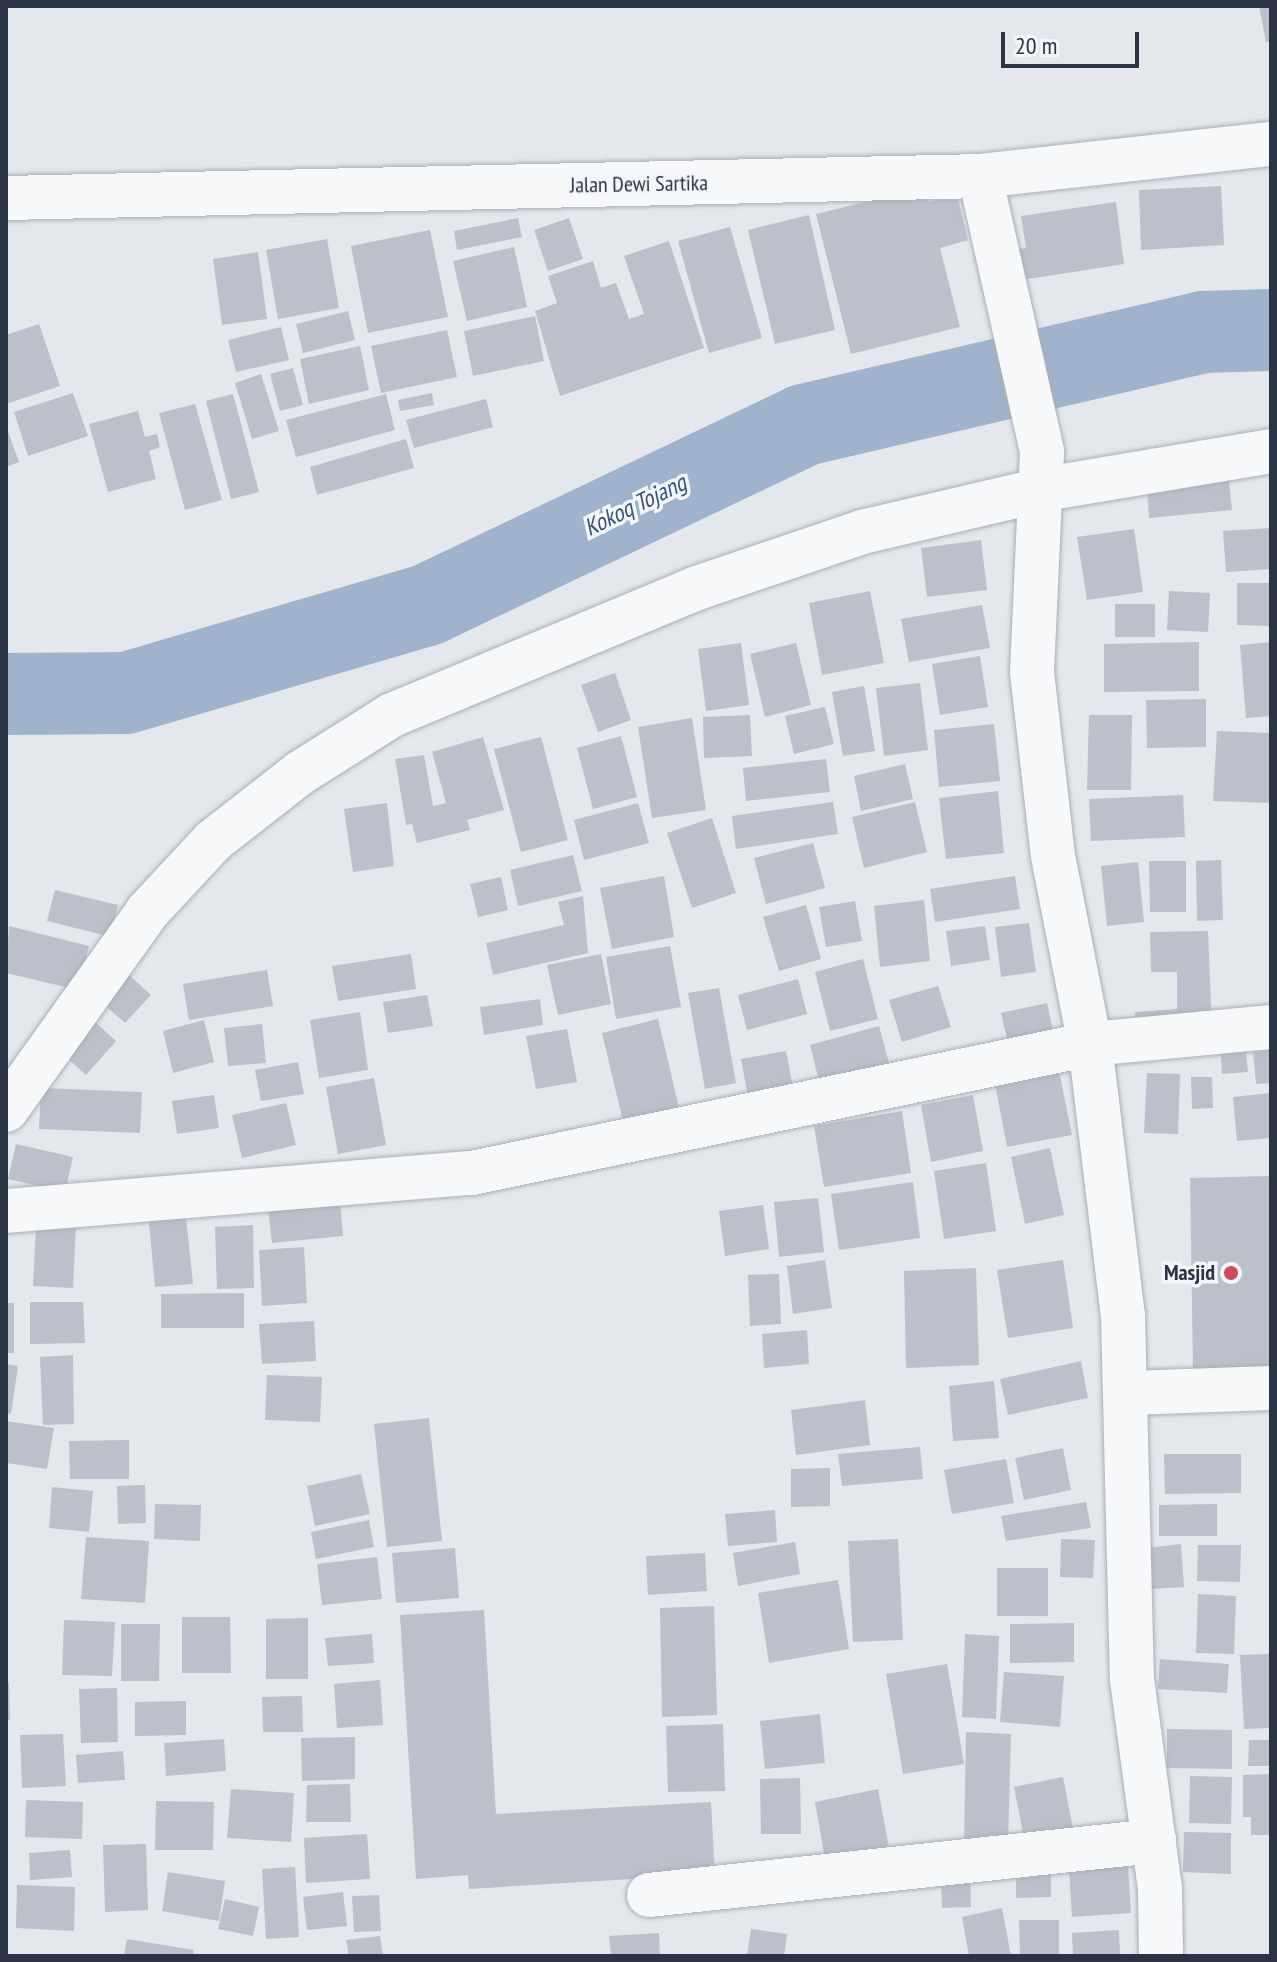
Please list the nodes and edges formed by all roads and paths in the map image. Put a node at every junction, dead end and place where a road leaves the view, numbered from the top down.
1 (1271, 144) edge
2 (980, 176) junction
3 (6, 198) edge
4 (1271, 451) edge
5 (1044, 470) junction
6 (1271, 1027) edge
7 (1090, 1044) junction
8 (6, 1110) edge
9 (6, 1211) edge
10 (1271, 1388) edge
11 (1130, 1393) junction
12 (1154, 1841) junction
13 (649, 1895) dead end
14 (1161, 1956) edge

1 - 2 street, Jalan Dewi Sartika
2 - 3 street, Jalan Dewi Sartika
2 - 5 street
4 - 5 street
5 - 7 street
5 - 8 street
6 - 7 street
7 - 9 street
7 - 11 street
10 - 11 street
11 - 12 street
12 - 13 street
12 - 14 street

